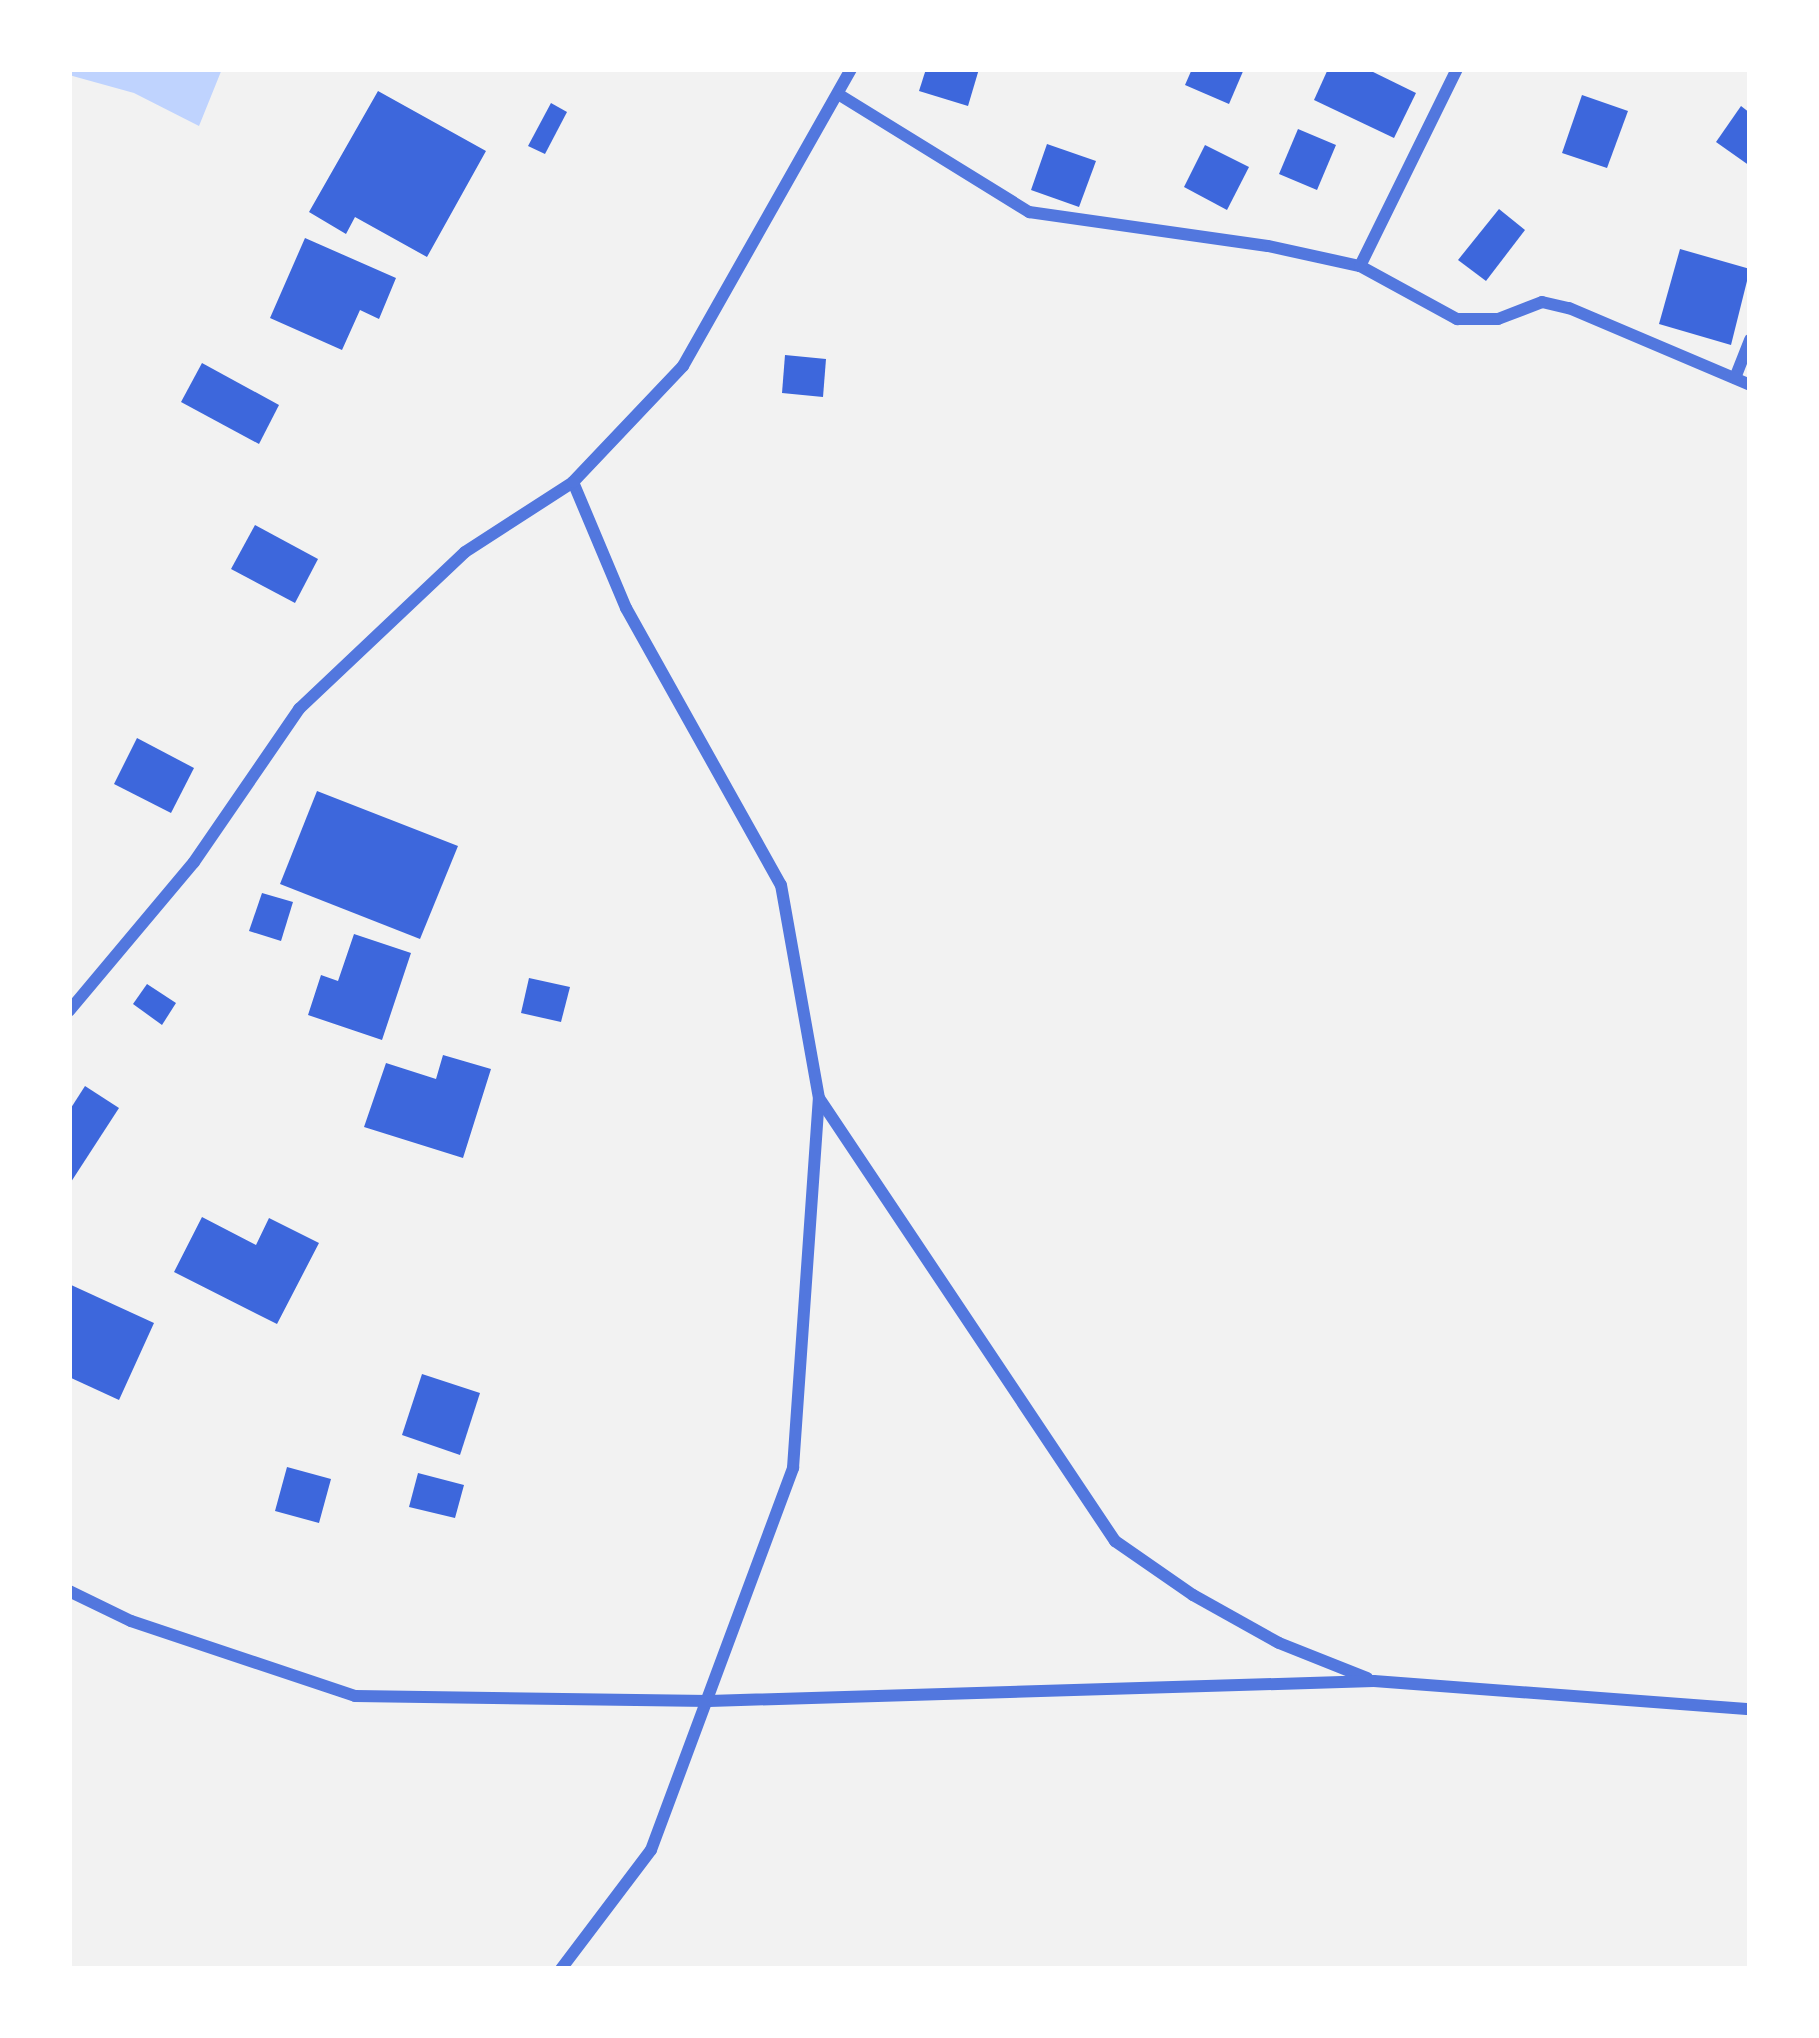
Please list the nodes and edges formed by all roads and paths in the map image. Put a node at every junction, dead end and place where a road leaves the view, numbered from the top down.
1 (850, 69) edge
2 (1457, 69) edge
3 (838, 94) junction
4 (1360, 266) junction
5 (1750, 340) edge
6 (1735, 378) junction
7 (1750, 385) edge
8 (572, 482) junction
9 (69, 1011) edge
10 (819, 1098) junction
11 (69, 1591) edge
12 (1374, 1681) junction
13 (709, 1701) junction
14 (1750, 1709) edge
15 (561, 1969) edge

1 - 3 street
2 - 4 street
3 - 4 street
3 - 8 street
4 - 6 street
5 - 6 street
6 - 7 street
8 - 9 street
8 - 10 street
10 - 12 street
10 - 13 street
11 - 13 street
12 - 13 street
12 - 14 street
13 - 15 street

